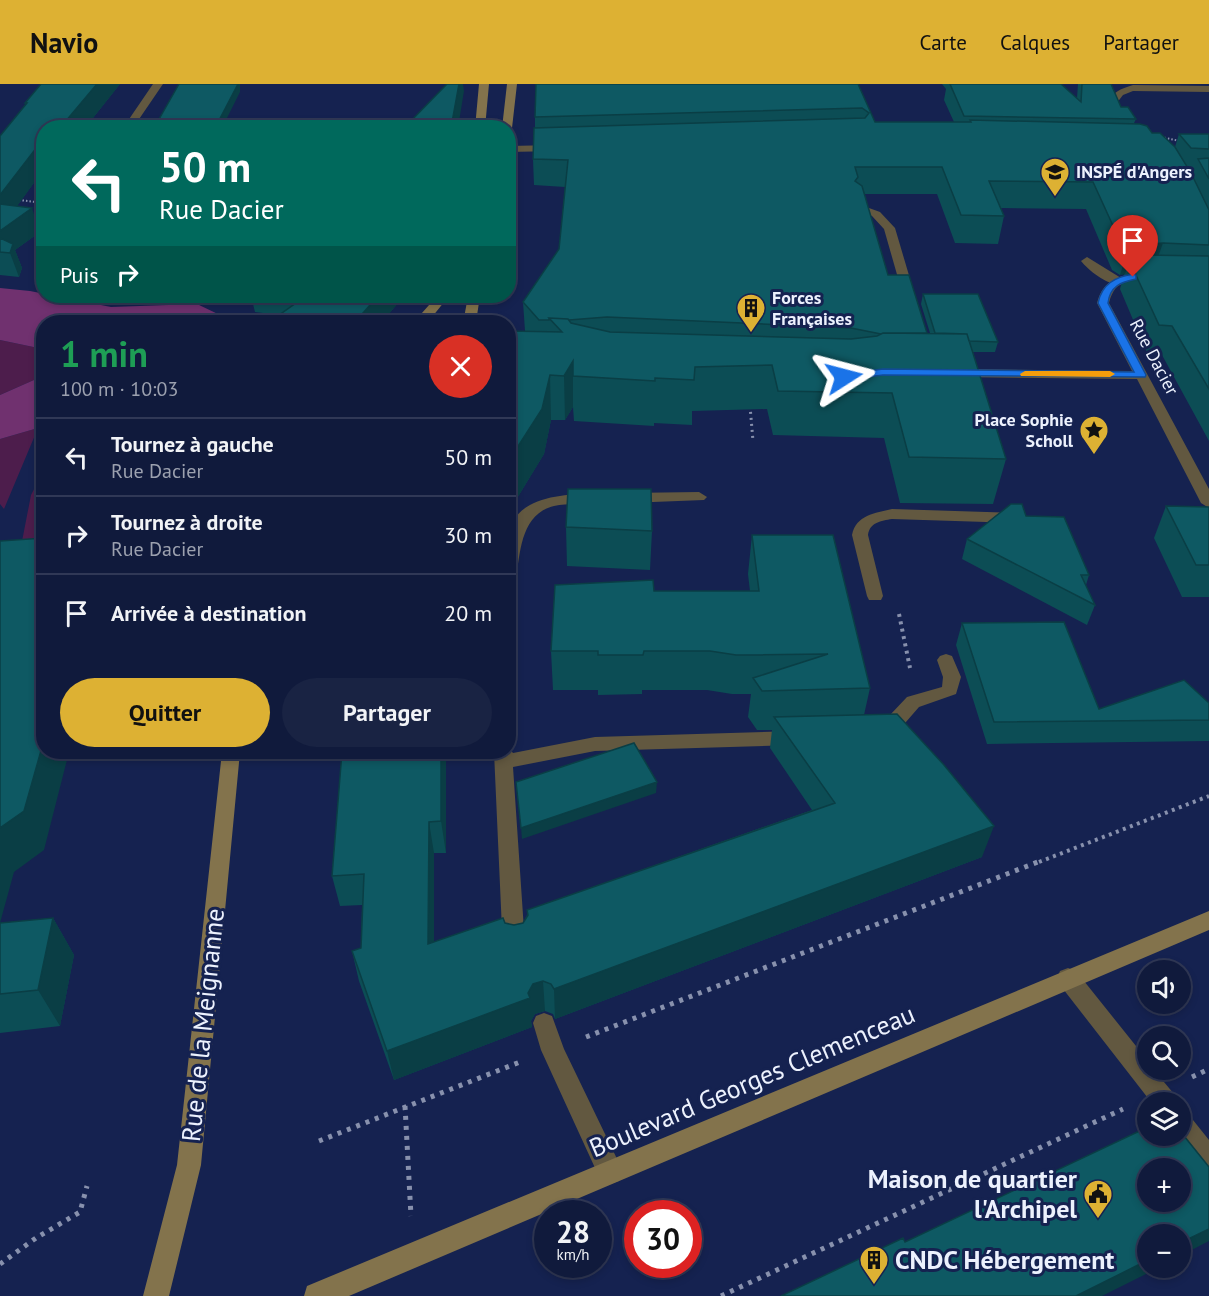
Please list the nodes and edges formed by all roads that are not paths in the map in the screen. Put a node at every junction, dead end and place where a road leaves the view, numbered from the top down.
1 (158, 84) edge
2 (484, 84) edge
3 (512, 84) edge
4 (1209, 89) edge
5 (133, 120) edge
6 (481, 120) edge
7 (508, 120) edge
8 (1120, 124) edge
9 (567, 147) edge
10 (516, 149) edge
11 (858, 207) edge
12 (1087, 261) dead end
13 (1156, 277) edge
14 (1117, 281) junction
15 (437, 303) edge
16 (912, 306) edge
17 (427, 315) edge
18 (944, 373) edge
19 (1141, 375) junction
20 (699, 497) dead end
21 (1209, 503) edge
22 (1031, 518) edge
23 (516, 536) edge
24 (875, 596) dead end
25 (946, 660) dead end
26 (860, 736) edge
27 (814, 737) edge
28 (516, 755) edge
29 (230, 759) edge
30 (504, 759) edge
31 (1209, 920) edge
32 (518, 944) edge
33 (1068, 978) junction
34 (544, 1023) dead end
35 (1156, 1092) edge
36 (1191, 1137) edge
37 (1209, 1160) edge
38 (610, 1172) junction
39 (156, 1296) edge
40 (317, 1296) edge

1 - 5 street
2 - 6 main road
3 - 7 main road
4 - 8 street
9 - 10 street
11 - 16 street
12 - 14 street
13 - 14 street
14 - 19 street, Rue Dacier
15 - 17 main road
18 - 19 street
19 - 21 street, Rue Dacier
20 - 23 street
22 - 24 street
25 - 26 street
27 - 28 street
29 - 39 main road, Rue de la Meignanne
30 - 32 street
31 - 33 main road, Boulevard Georges Clemenceau
33 - 35 street
33 - 38 main road, Boulevard Georges Clemenceau
34 - 38 street
36 - 37 street
38 - 40 main road, Boulevard Georges Clemenceau

